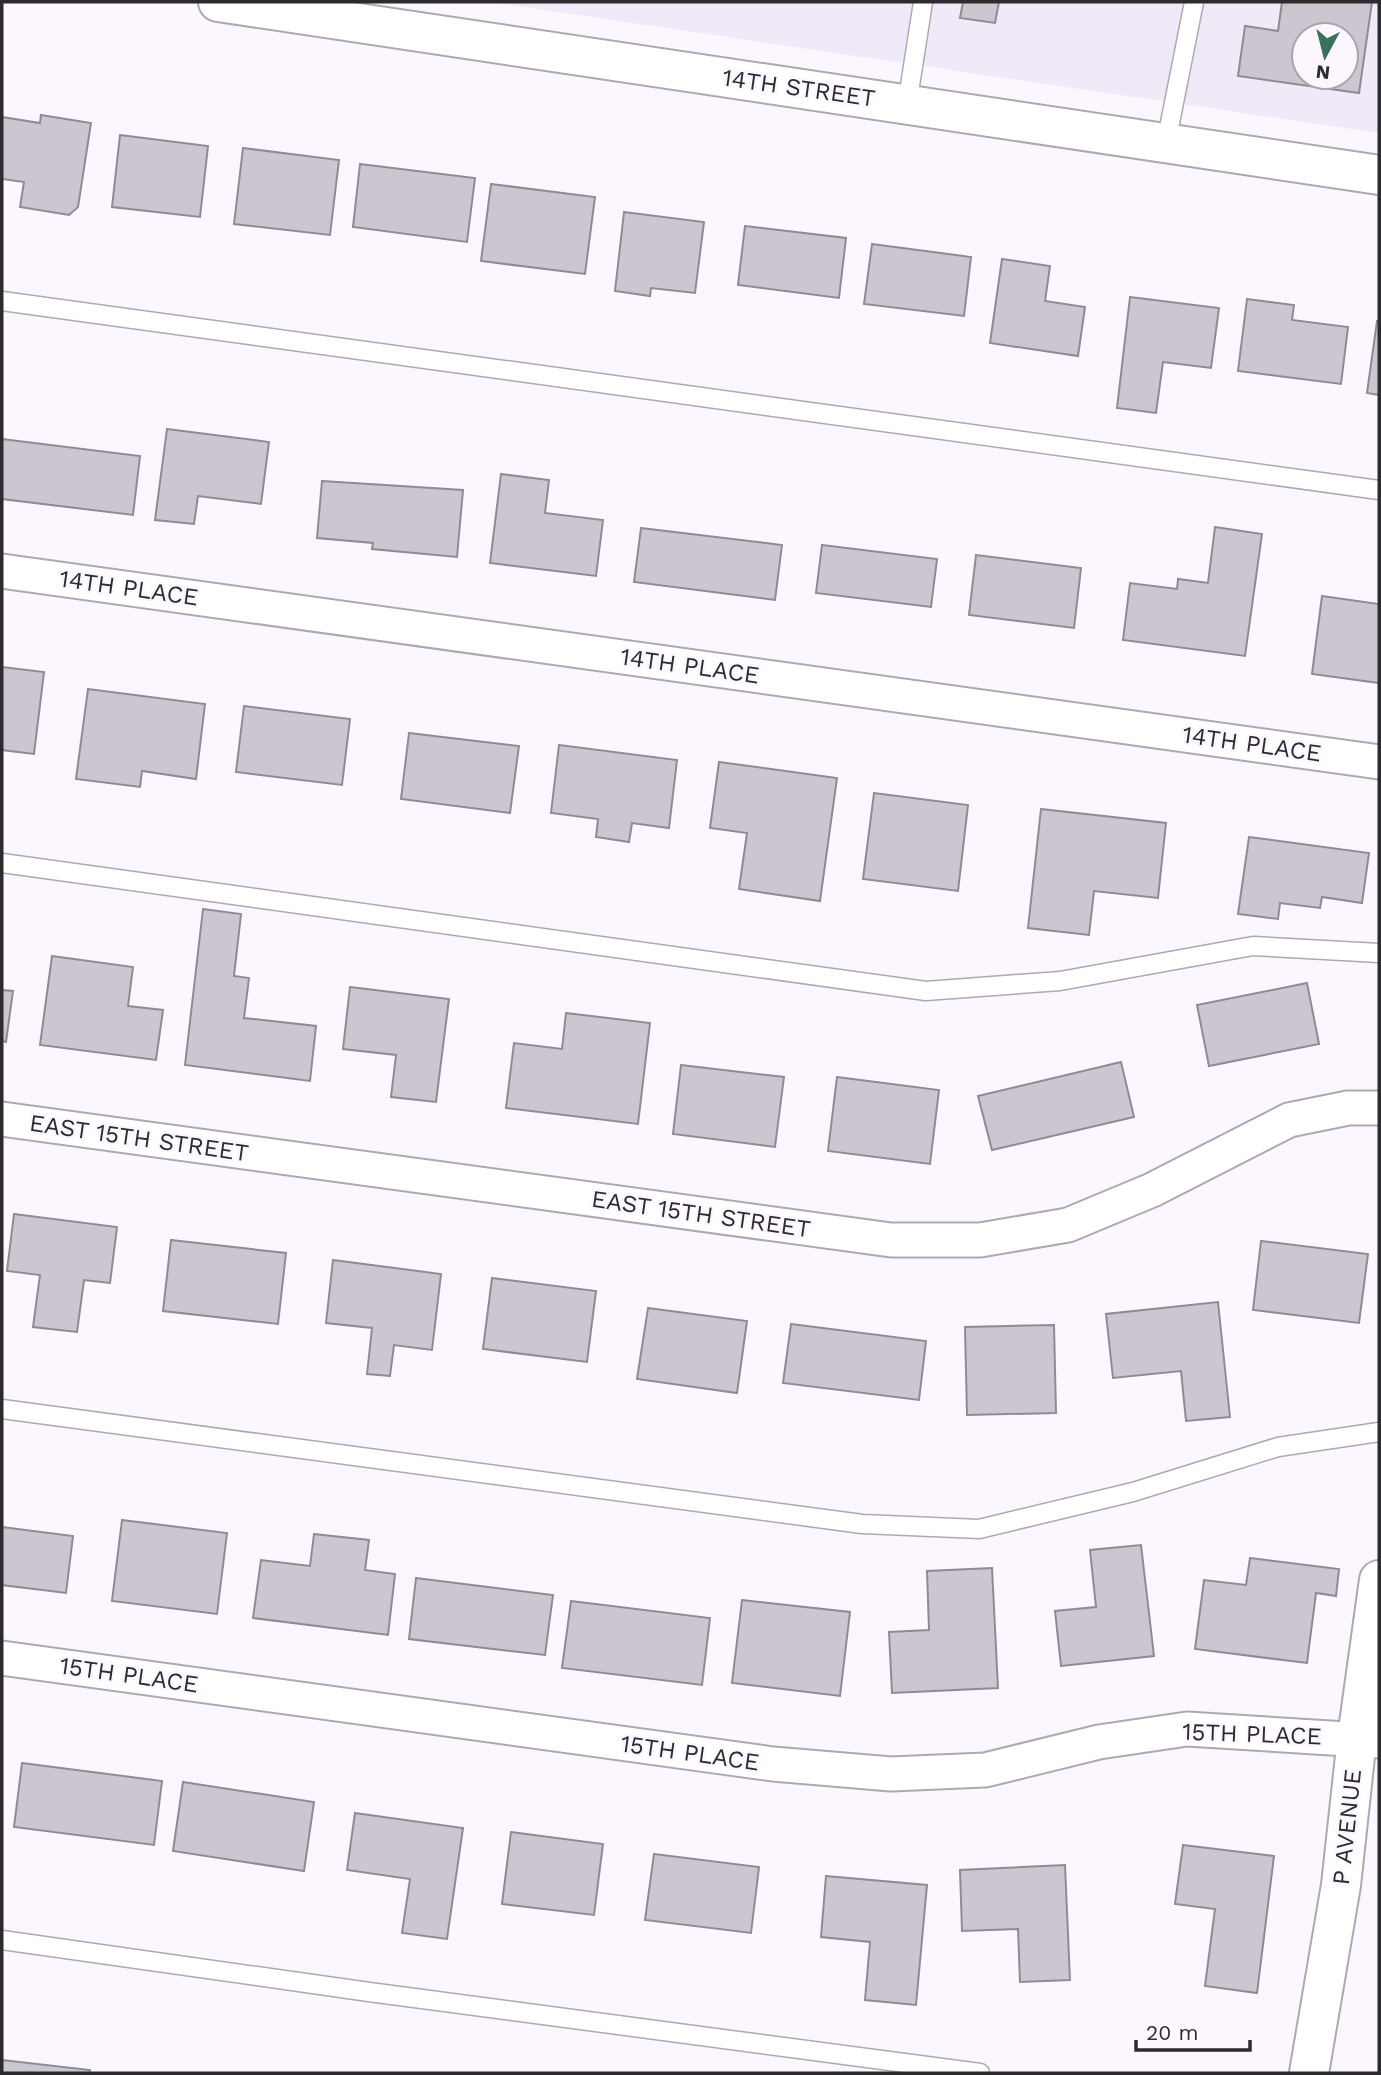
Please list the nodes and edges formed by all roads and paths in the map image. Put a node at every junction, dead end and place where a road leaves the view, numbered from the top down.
1 (218, 2) edge
2 (923, 2) edge
3 (1194, 2) edge
4 (353, 12) edge
5 (907, 104) junction
6 (1166, 143) junction
7 (1379, 175) edge
8 (2, 301) edge
9 (1379, 490) edge
10 (2, 570) edge
11 (1379, 762) edge
12 (2, 863) edge
13 (1379, 953) edge
14 (1379, 1108) edge
15 (2, 1119) edge
16 (2, 1409) edge
17 (1379, 1432) edge
18 (1379, 1580) edge
19 (2, 1658) edge
20 (1368, 1740) edge
21 (2, 1940) edge
22 (980, 2073) edge
23 (1309, 2073) edge

1 - 4 main road, 14TH STREET
2 - 5 lane
3 - 6 lane
4 - 5 main road, 14TH STREET
5 - 6 main road, 14TH STREET
6 - 7 main road, 14TH STREET
8 - 9 lane
10 - 11 street, 14TH PLACE
12 - 13 lane
14 - 15 street, EAST 15TH STREET
16 - 17 lane
18 - 20 main road, P AVENUE
19 - 20 street, 15TH PLACE
20 - 23 main road, P AVENUE
21 - 22 lane

